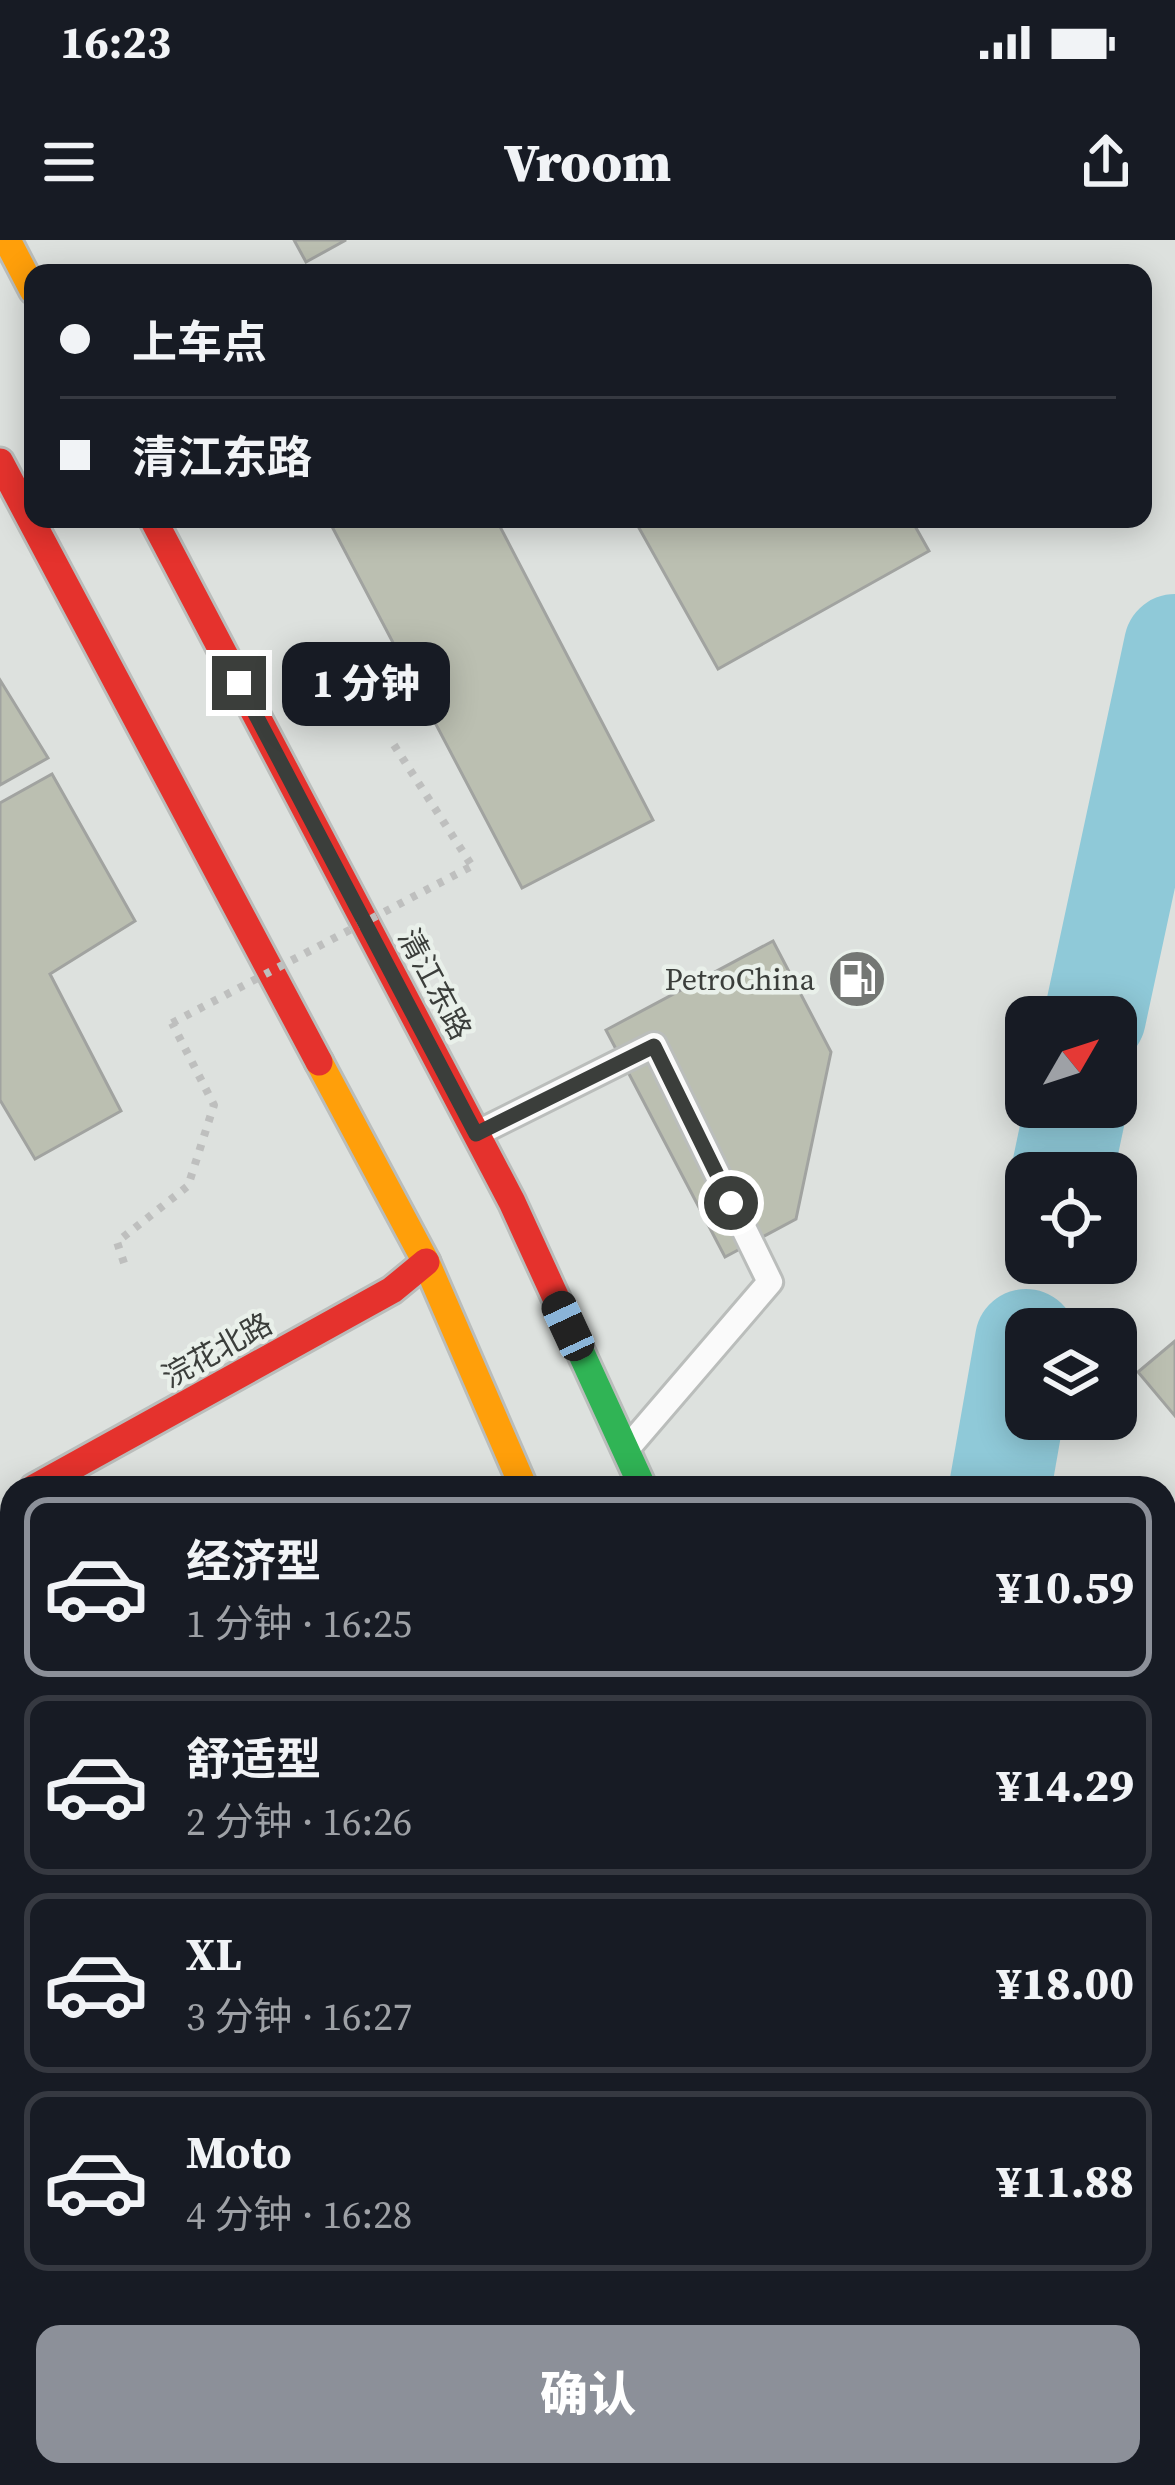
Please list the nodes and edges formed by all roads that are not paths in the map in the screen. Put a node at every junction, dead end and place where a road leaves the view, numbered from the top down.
1 (7, 240) edge
2 (24, 273) edge
3 (0, 462) edge
4 (24, 507) edge
5 (35, 528) edge
6 (158, 528) edge
7 (476, 1134) junction
8 (426, 1262) junction
9 (625, 1450) junction
10 (56, 1476) edge
11 (519, 1476) edge
12 (637, 1476) edge

1 - 2 main road
3 - 4 main road
5 - 8 main road
6 - 7 main road, 清江东路
7 - 9 main road, 清江东路
7 - 9 lane
8 - 10 main road, 浣花北路
8 - 11 main road
9 - 12 main road, 清江东路

